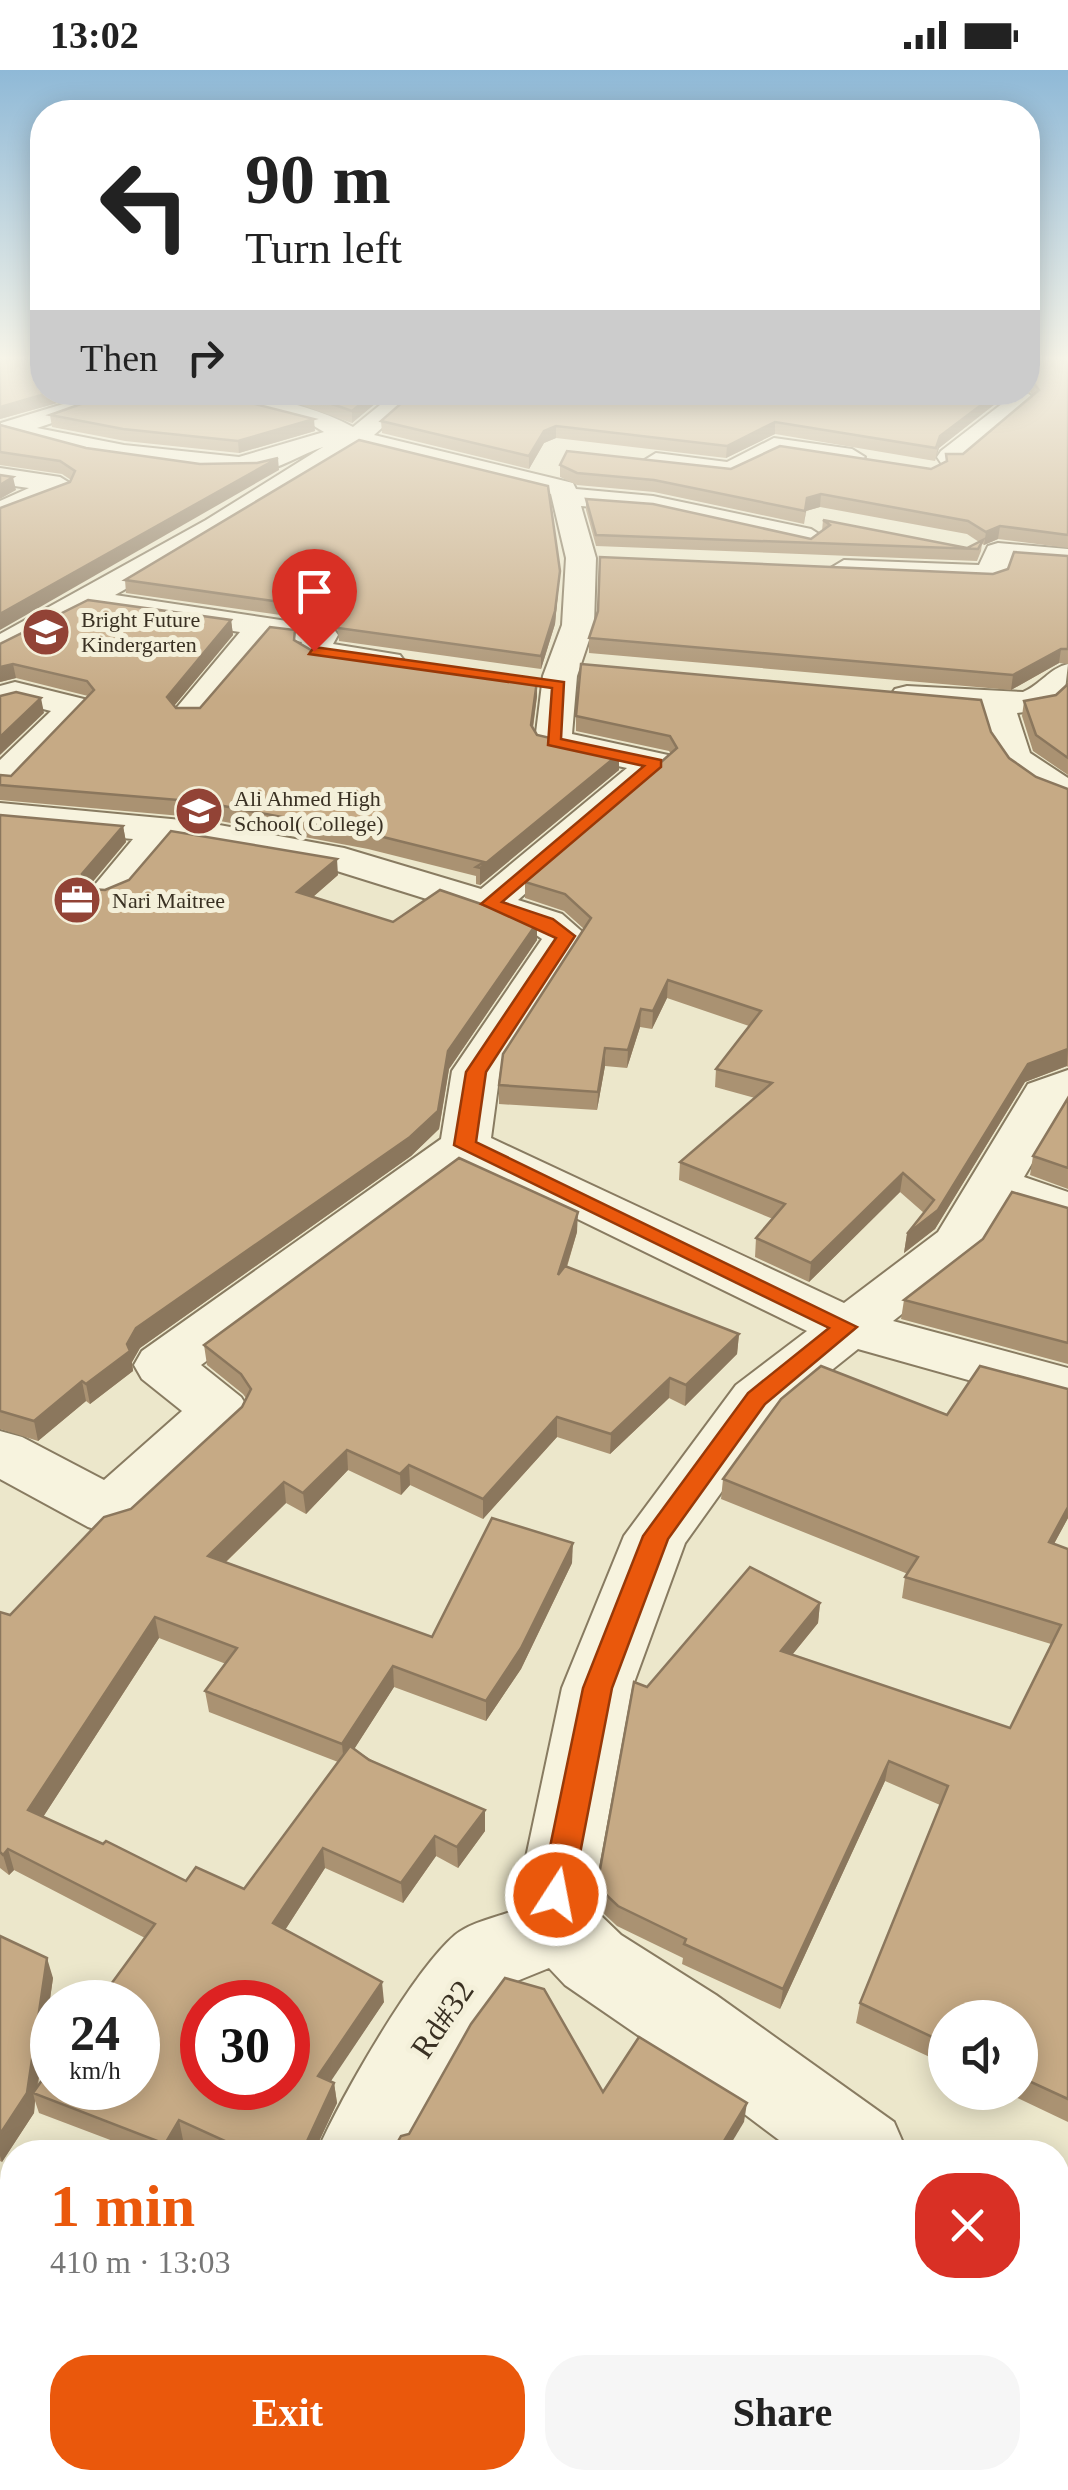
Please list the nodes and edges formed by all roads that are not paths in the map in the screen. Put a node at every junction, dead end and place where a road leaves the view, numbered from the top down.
1 (300, 471) edge
2 (539, 471) edge
3 (0, 476) edge
4 (564, 496) junction
5 (0, 511) edge
6 (960, 546) edge
7 (998, 552) junction
8 (581, 558) junction
9 (1068, 558) edge
10 (619, 560) edge
11 (86, 600) junction
12 (263, 624) junction
13 (0, 647) edge
14 (424, 667) edge
15 (604, 668) edge
16 (1068, 674) edge
17 (550, 677) junction
18 (867, 693) edge
19 (0, 698) edge
20 (998, 703) junction
21 (190, 712) edge
22 (0, 780) edge
23 (1068, 791) edge
24 (0, 815) edge
25 (162, 829) junction
26 (108, 894) edge
27 (490, 904) junction
28 (1068, 1084) edge
29 (465, 1145) junction
30 (994, 1184) junction
31 (1068, 1210) edge
32 (846, 1327) junction
33 (1068, 1388) edge
34 (11, 1458) edge
35 (560, 1928) junction
36 (367, 2140) edge
37 (848, 2140) edge

1 - 11 street
2 - 4 street
3 - 5 street
4 - 7 street
4 - 8 street
6 - 7 street
7 - 9 street
8 - 10 street
8 - 17 street
11 - 12 street
11 - 13 street
12 - 14 street
12 - 21 street
15 - 17 street
16 - 20 street
17 - 27 street
18 - 20 street
19 - 22 street
20 - 23 street
24 - 25 street
25 - 26 street
25 - 27 street
27 - 29 street
28 - 30 street
29 - 32 street
29 - 34 street
30 - 31 street
30 - 32 street
32 - 33 street
32 - 35 street
35 - 36 street, Rd#32
35 - 37 street

